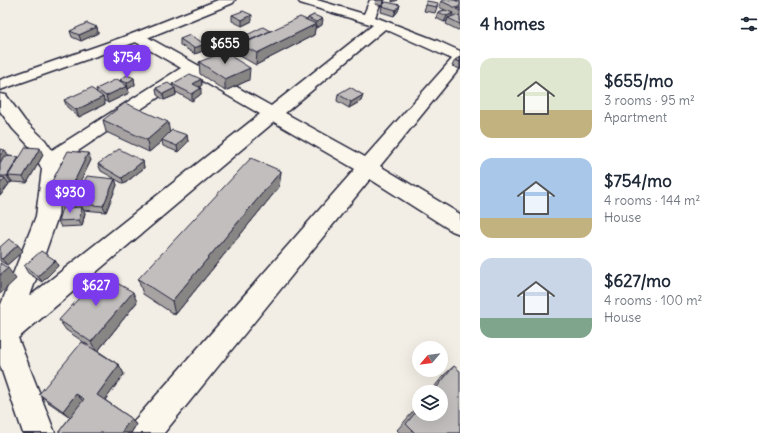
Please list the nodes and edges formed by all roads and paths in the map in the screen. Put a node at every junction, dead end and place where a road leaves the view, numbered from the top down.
1 (229, 0) edge
2 (304, 0) edge
3 (376, 0) edge
4 (375, 22) junction
5 (137, 37) junction
6 (460, 58) edge
7 (192, 68) junction
8 (0, 85) edge
9 (0, 99) edge
10 (273, 114) junction
11 (49, 161) junction
12 (368, 168) junction
13 (460, 225) edge
14 (2, 335) edge
15 (40, 433) edge
16 (144, 433) edge

1 - 5 main road
2 - 4 main road
3 - 4 main road
4 - 6 main road
4 - 10 main road
5 - 7 main road
5 - 8 main road
6 - 12 main road
7 - 10 main road
7 - 11 main road
9 - 11 main road
10 - 12 main road
10 - 14 main road
11 - 14 main road
12 - 13 main road
12 - 16 main road
14 - 15 main road

